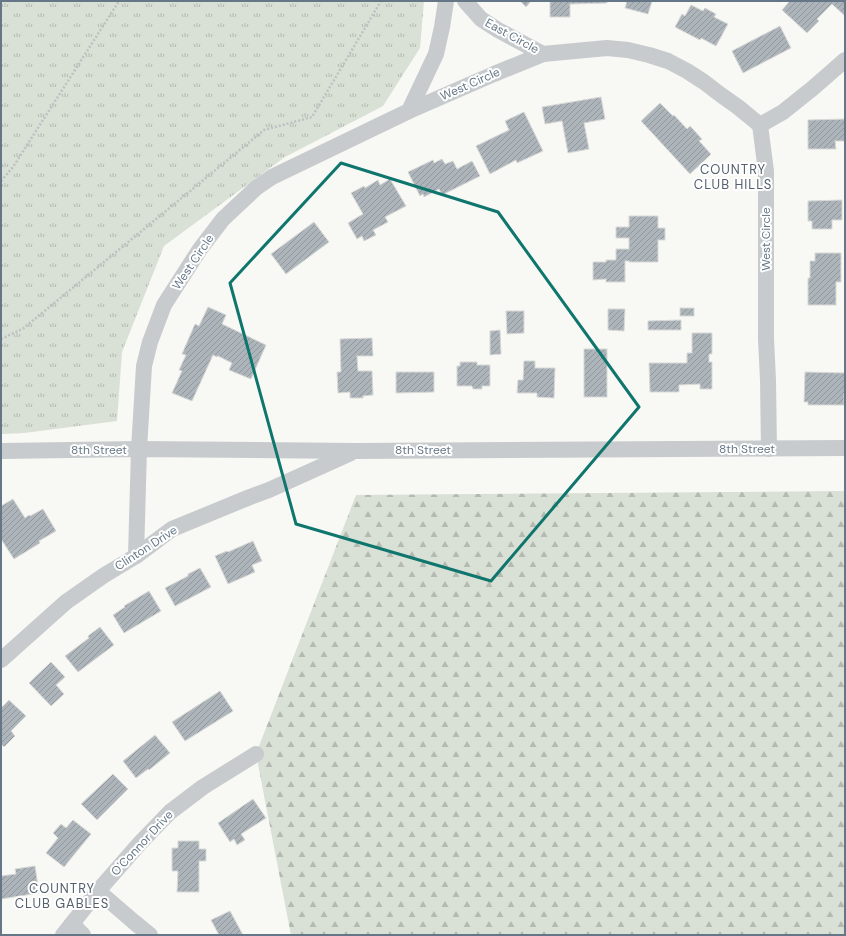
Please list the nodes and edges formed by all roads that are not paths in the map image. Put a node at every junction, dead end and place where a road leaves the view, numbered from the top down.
1 (446, 1) edge
2 (465, 1) edge
3 (543, 54) junction
4 (845, 60) edge
5 (409, 111) junction
6 (760, 125) junction
7 (845, 448) edge
8 (769, 449) junction
9 (139, 450) junction
10 (1, 451) edge
11 (356, 451) junction
12 (136, 556) junction
13 (1, 660) edge
14 (256, 754) dead end
15 (98, 891) junction
16 (73, 931) edge
17 (150, 935) edge

1 - 5 street
2 - 3 street, East Circle
3 - 5 street, West Circle
3 - 6 street, West Circle
4 - 6 street
5 - 9 street, West Circle
6 - 8 street, West Circle
7 - 8 street, 8th Street
8 - 11 street, 8th Street
9 - 10 street, 8th Street
9 - 11 street, 8th Street
9 - 12 street, West Circle
11 - 12 street, Clinton Drive
12 - 13 street, Clinton Drive
14 - 15 street, O'Connor Drive
15 - 16 street, O'Connor Drive
15 - 17 street

